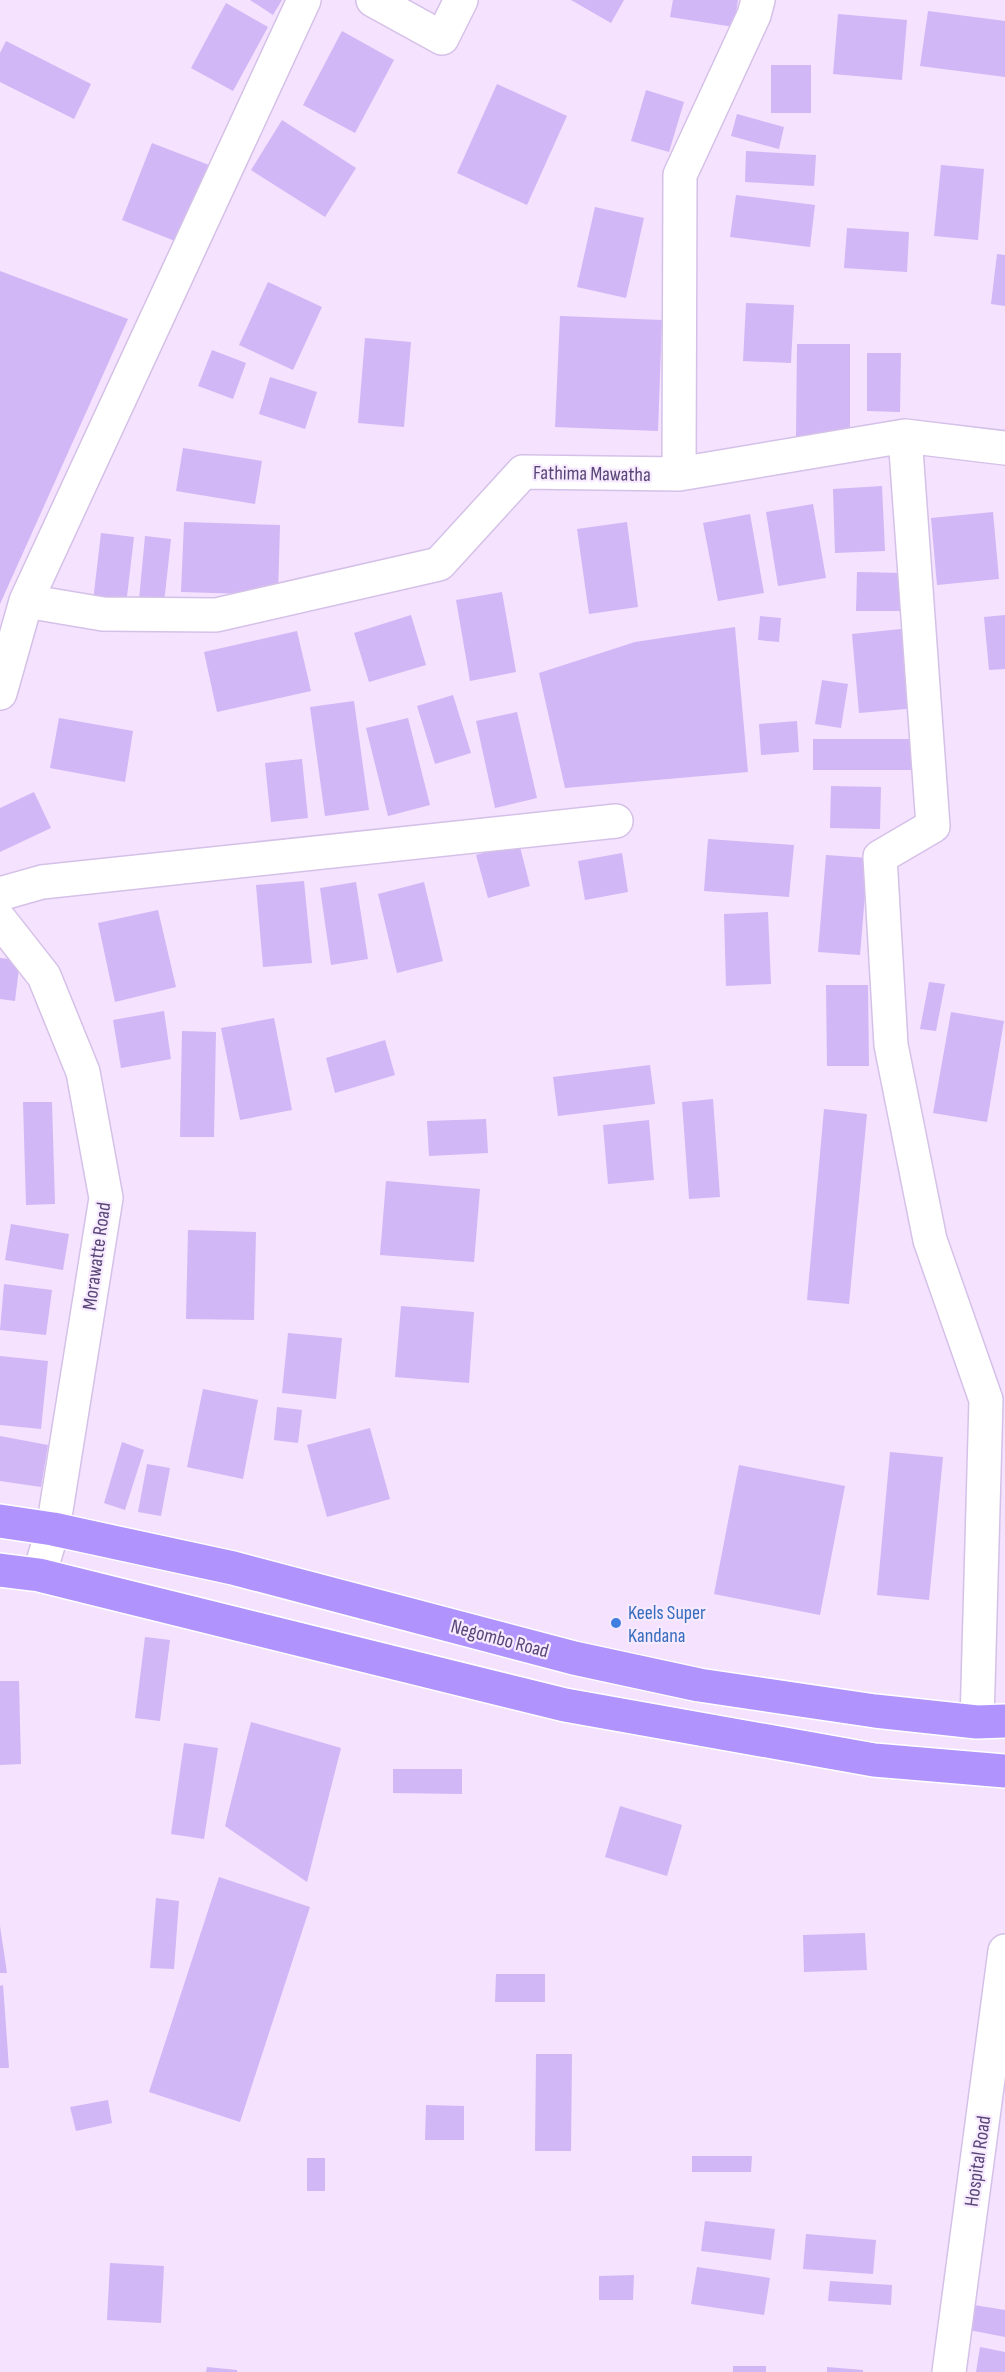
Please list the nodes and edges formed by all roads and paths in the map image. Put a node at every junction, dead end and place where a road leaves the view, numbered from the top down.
1 (303, 0) edge
2 (373, 0) edge
3 (461, 0) edge
4 (758, 0) edge
5 (905, 436) junction
6 (1005, 448) edge
7 (679, 474) junction
8 (26, 601) junction
9 (0, 693) edge
10 (616, 821) dead end
11 (0, 894) edge
12 (0, 920) edge
13 (0, 1521) edge
14 (52, 1529) junction
15 (0, 1570) edge
16 (39, 1575) junction
17 (991, 1722) edge
18 (1005, 1771) edge
19 (1005, 1951) edge
20 (949, 2372) edge

1 - 8 street
2 - 3 street
4 - 7 street, Fathima Mawatha
5 - 6 street
5 - 7 street
5 - 17 street
7 - 8 street, Fathima Mawatha
8 - 9 street
10 - 11 street
12 - 14 street, Morawatte Road
13 - 14 highway, Negombo Road
14 - 16 street, Morawatte Road
14 - 17 highway, Negombo Road
15 - 16 highway
16 - 18 highway
19 - 20 street, Hospital Road

